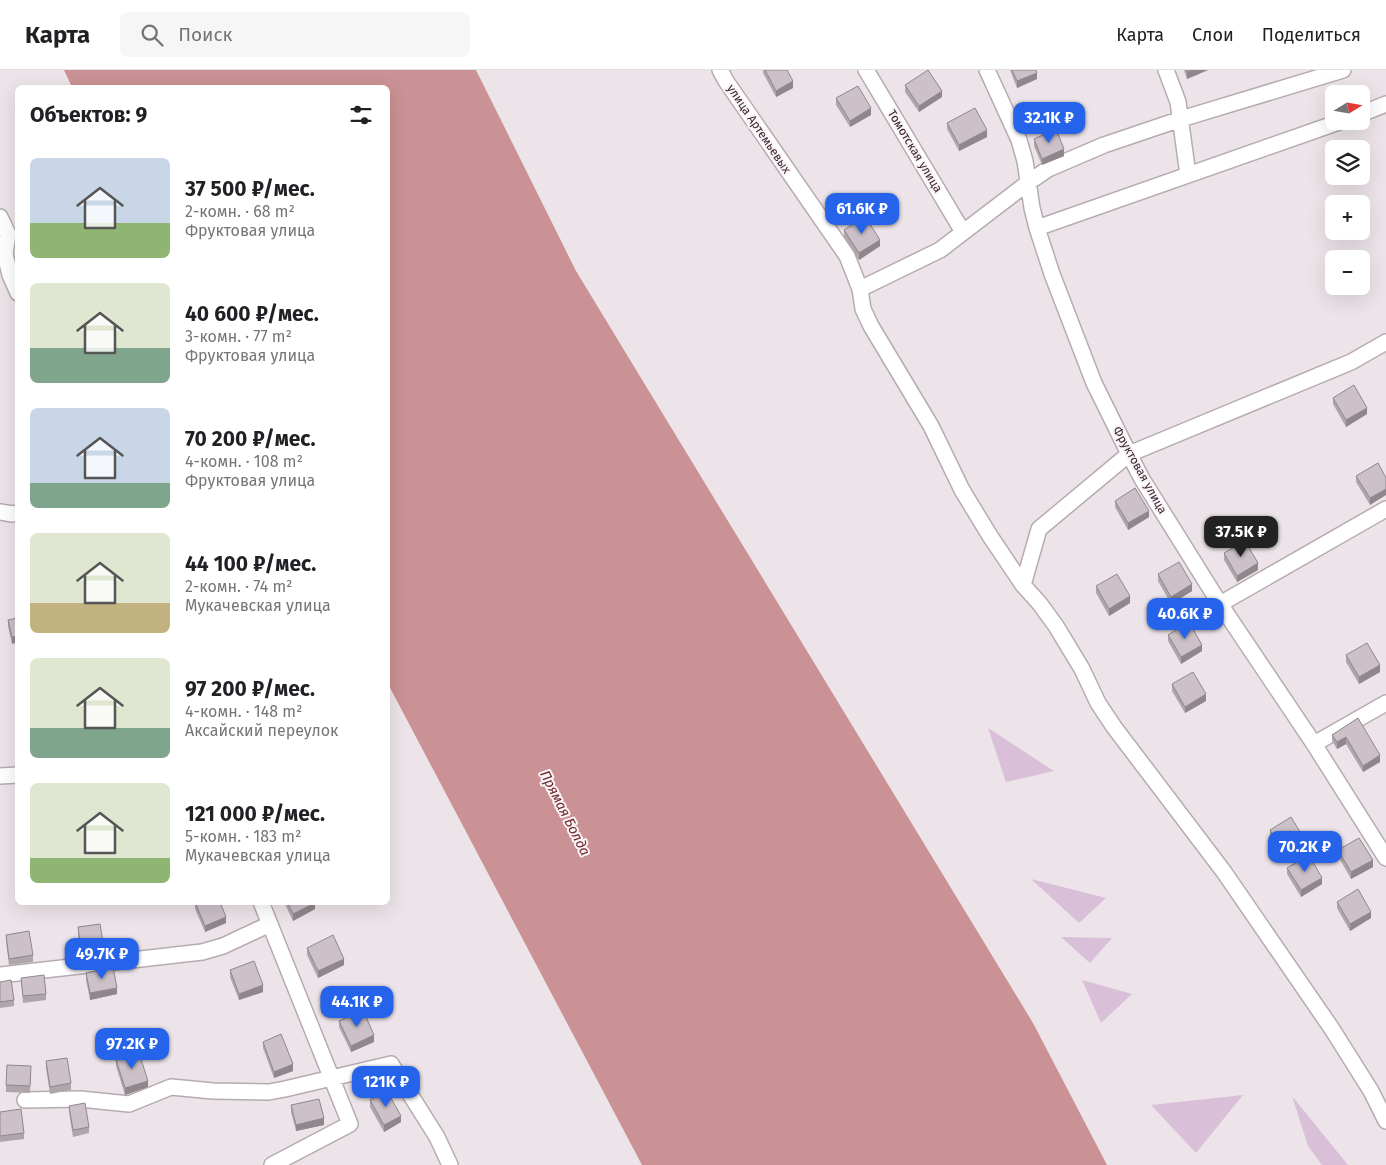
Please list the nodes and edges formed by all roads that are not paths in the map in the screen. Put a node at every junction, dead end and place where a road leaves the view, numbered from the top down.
1 (720, 70) edge
2 (866, 70) edge
3 (987, 70) edge
4 (1166, 70) edge
5 (1343, 70) edge
6 (1386, 104) edge
7 (1370, 110) edge
8 (1181, 119) junction
9 (1325, 127) edge
10 (1188, 175) junction
11 (1029, 182) junction
12 (0, 217) edge
13 (1037, 228) junction
14 (963, 232) junction
15 (2, 254) edge
16 (15, 286) edge
17 (860, 289) junction
18 (1386, 342) edge
19 (1129, 454) junction
20 (1386, 509) edge
21 (0, 512) edge
22 (15, 514) edge
23 (1023, 585) junction
24 (1220, 604) junction
25 (1386, 703) edge
26 (1314, 744) junction
27 (15, 775) edge
28 (0, 776) edge
29 (1386, 858) edge
30 (262, 905) edge
31 (270, 924) junction
32 (0, 975) edge
33 (331, 1078) junction
34 (25, 1100) dead end
35 (1386, 1122) edge
36 (272, 1165) edge
37 (450, 1165) edge

1 - 17 street, улица Артемьевых
2 - 14 street, Томотская улица
3 - 11 street, Фруктовая улица
4 - 8 street
5 - 8 street
6 - 7 street
8 - 10 street
8 - 11 street
9 - 10 street
10 - 13 street
11 - 13 street, Фруктовая улица
11 - 14 street
12 - 15 street
13 - 19 street, Фруктовая улица
14 - 17 street
15 - 16 street
17 - 23 street, улица Артемьевых
18 - 19 street
19 - 23 street
19 - 24 street, Фруктовая улица
20 - 24 street
21 - 22 street
23 - 35 street, улица Артемьевых
24 - 26 street, Фруктовая улица
25 - 26 street
26 - 29 street, Фруктовая улица
27 - 28 street
30 - 31 street
31 - 32 street
31 - 33 street
33 - 34 street
33 - 36 street
33 - 37 street

